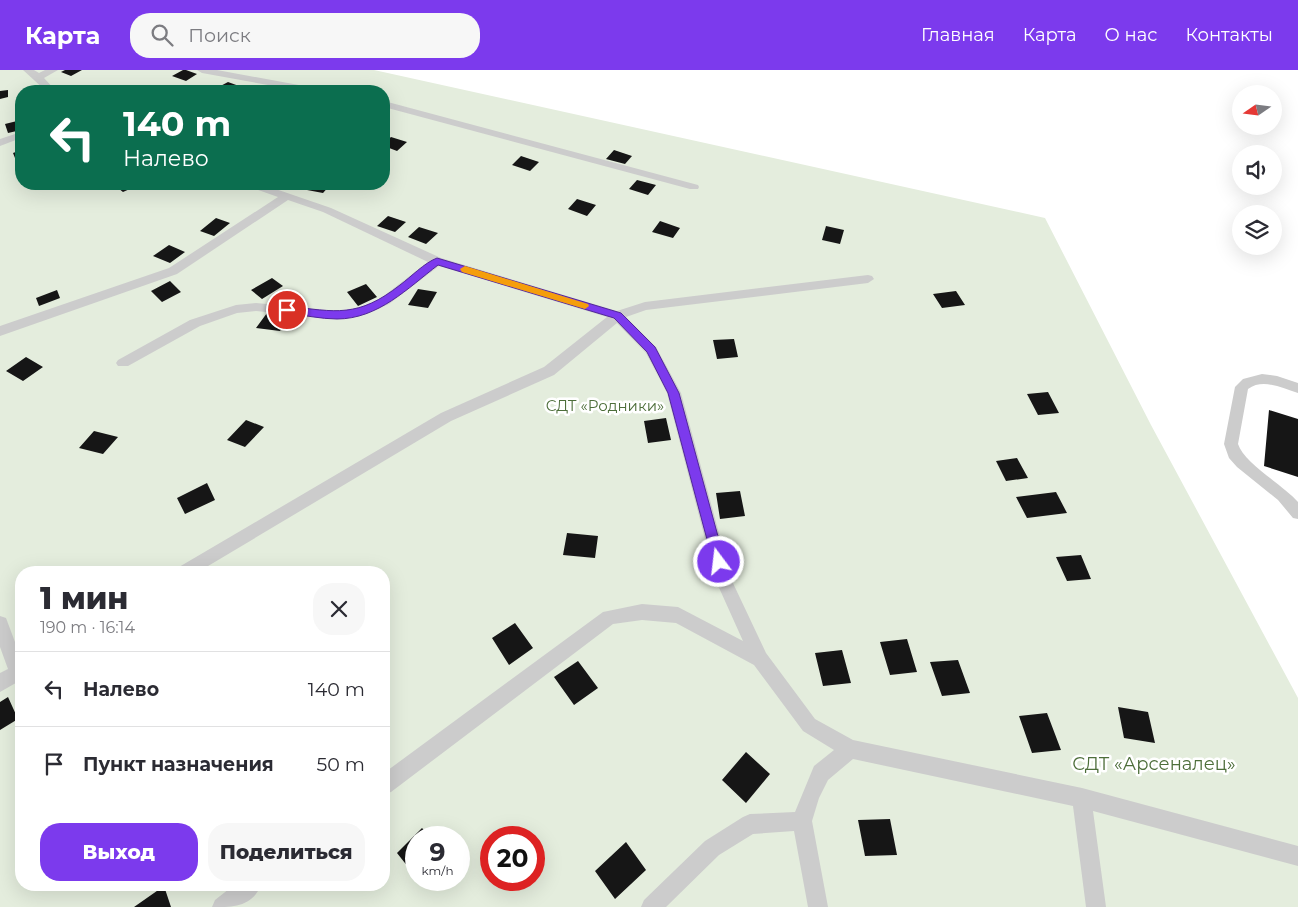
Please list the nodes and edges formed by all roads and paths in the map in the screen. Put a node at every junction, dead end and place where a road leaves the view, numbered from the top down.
1 (28, 70) edge
2 (53, 70) edge
3 (202, 70) edge
4 (38, 77) junction
5 (45, 85) edge
6 (283, 85) edge
7 (390, 106) edge
8 (15, 137) edge
9 (0, 143) edge
10 (694, 187) dead end
11 (267, 190) edge
12 (286, 197) junction
13 (437, 261) junction
14 (868, 280) dead end
15 (617, 316) junction
16 (0, 331) edge
17 (122, 363) dead end
18 (1298, 388) edge
19 (1298, 513) edge
20 (195, 566) edge
21 (0, 624) edge
22 (760, 659) junction
23 (15, 660) edge
24 (15, 675) edge
25 (0, 684) edge
26 (850, 749) junction
27 (390, 780) edge
28 (1082, 798) junction
29 (802, 821) junction
30 (1298, 856) edge
31 (243, 891) edge
32 (222, 907) edge
33 (651, 907) edge
34 (818, 907) edge
35 (1096, 907) edge

1 - 4 lane
2 - 4 lane
3 - 6 lane
4 - 5 lane
7 - 10 lane
8 - 9 lane
11 - 12 lane
12 - 13 lane
12 - 16 lane
13 - 15 lane
13 - 17 lane
14 - 15 lane
15 - 20 lane
15 - 22 lane
18 - 19 lane
21 - 23 lane
22 - 26 lane
22 - 27 lane
24 - 25 lane
26 - 28 lane
26 - 29 lane
28 - 30 lane
28 - 35 lane
29 - 33 lane
29 - 34 lane
31 - 32 lane

